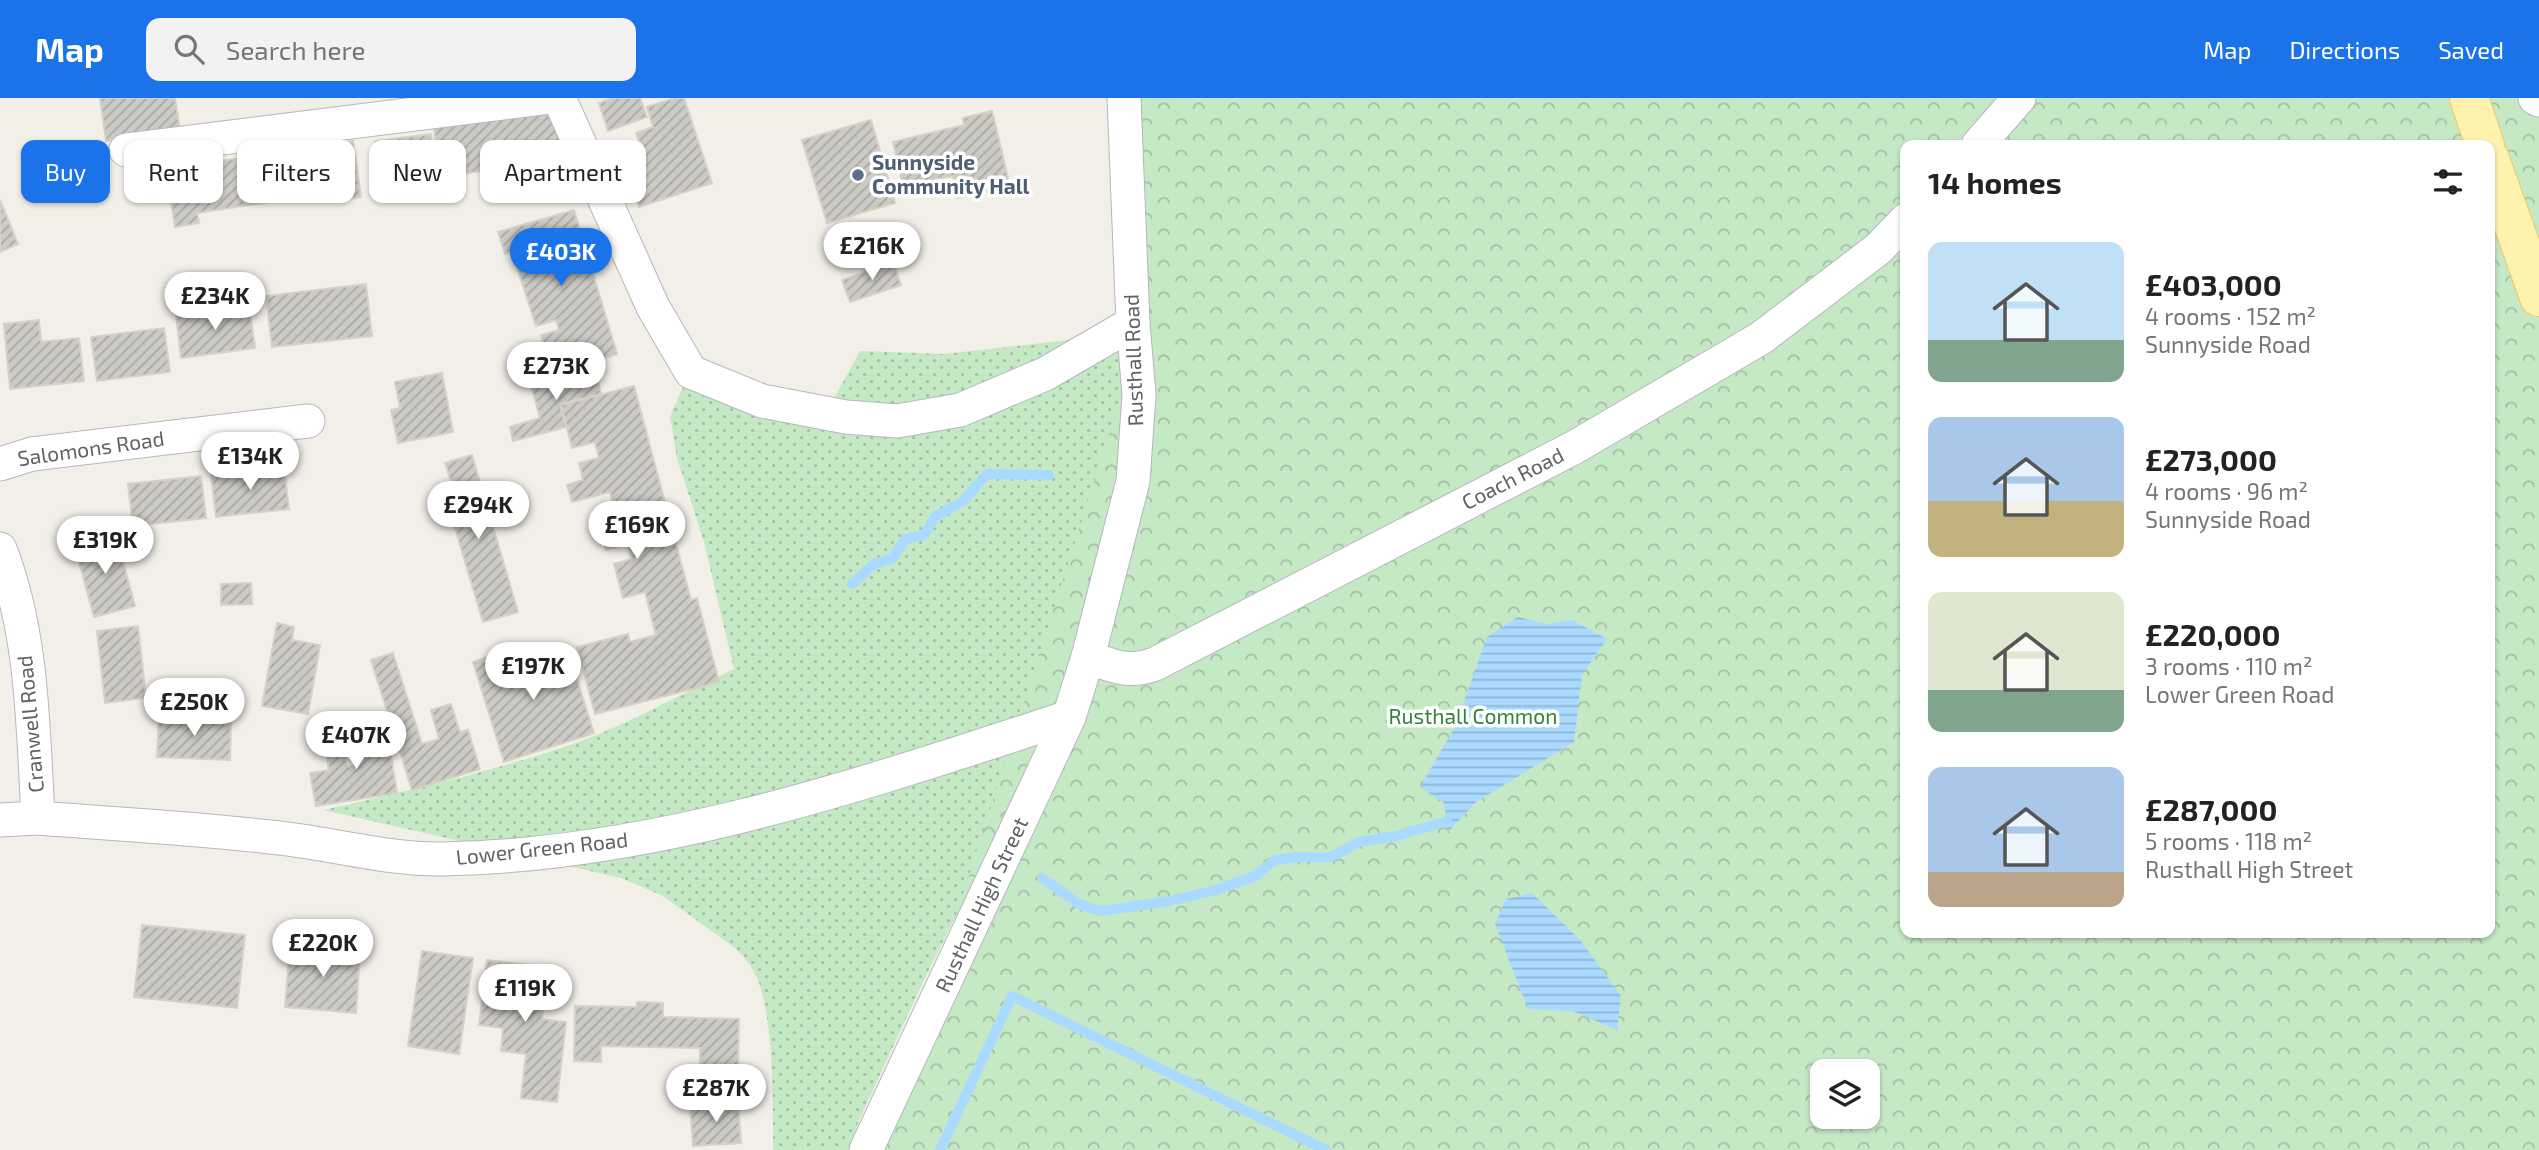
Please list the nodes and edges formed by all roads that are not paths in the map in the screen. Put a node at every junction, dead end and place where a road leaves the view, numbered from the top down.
1 (543, 98) edge
2 (558, 98) edge
3 (1124, 98) edge
4 (2019, 98) edge
5 (2469, 98) edge
6 (206, 140) edge
7 (1982, 140) edge
8 (2483, 140) edge
9 (2495, 173) edge
10 (1900, 226) edge
11 (2539, 297) edge
12 (1133, 323) junction
13 (308, 421) dead end
14 (0, 464) edge
15 (0, 549) edge
16 (1088, 657) junction
17 (1069, 717) junction
18 (38, 818) junction
19 (0, 820) edge
20 (866, 1150) edge

1 - 6 street
2 - 12 street
3 - 12 street, Rusthall Road
4 - 7 street
5 - 8 main road
9 - 11 main road
10 - 16 street, Coach Road
12 - 16 street, Rusthall Road
13 - 14 street, Salomons Road
15 - 18 street, Cranwell Road
16 - 17 street, Rusthall High Street
17 - 18 street, Lower Green Road
17 - 20 street, Rusthall High Street
18 - 19 street, Lower Green Road

